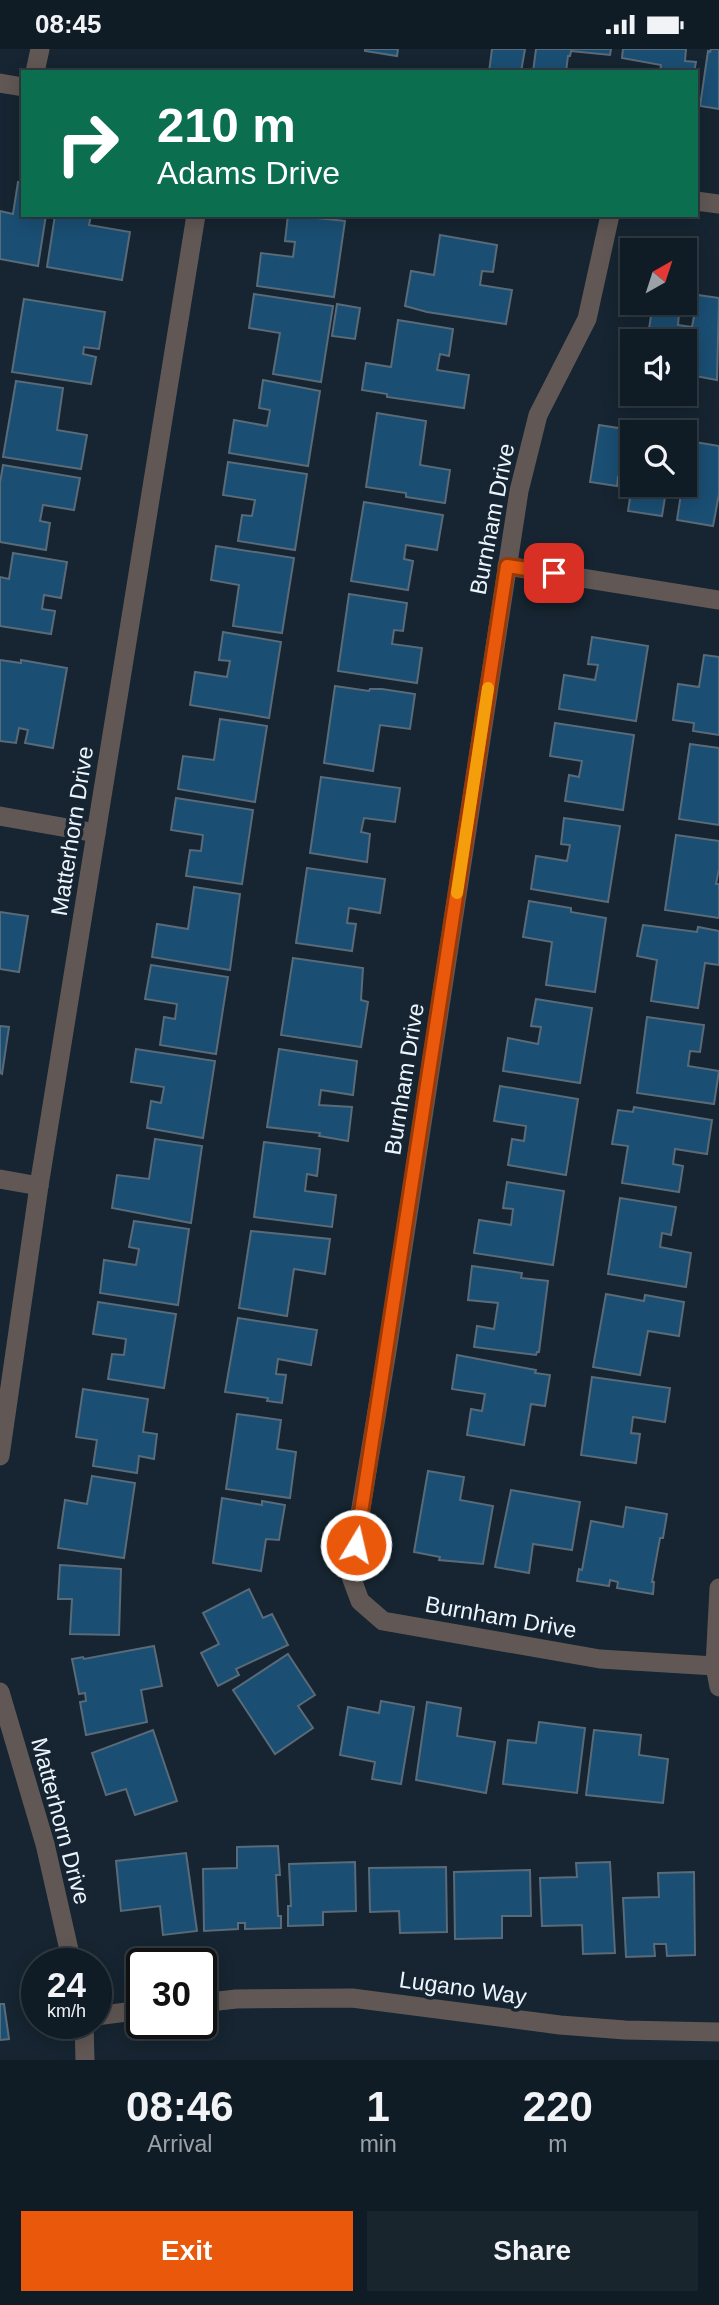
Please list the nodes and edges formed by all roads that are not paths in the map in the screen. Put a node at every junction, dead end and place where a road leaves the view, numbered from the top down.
1 (40, 49) edge
2 (35, 70) edge
3 (0, 83) edge
4 (21, 87) edge
5 (698, 201) edge
6 (719, 204) edge
7 (196, 217) edge
8 (610, 217) edge
9 (507, 566) junction
10 (719, 600) edge
11 (0, 816) edge
12 (96, 833) junction
13 (0, 1179) edge
14 (39, 1186) junction
15 (0, 1456) edge
16 (719, 1588) edge
17 (715, 1666) junction
18 (719, 1687) edge
19 (0, 1692) edge
20 (69, 1948) edge
21 (217, 2001) edge
22 (719, 2032) edge
23 (84, 2039) edge
24 (85, 2060) edge

1 - 2 street
3 - 4 street
5 - 6 street
7 - 12 street, Matterhorn Drive
8 - 9 street, Burnham Drive
9 - 10 street
9 - 17 street, Burnham Drive
11 - 12 street
12 - 14 street, Matterhorn Drive
13 - 14 street
14 - 15 street, Matterhorn Drive
16 - 17 street
17 - 18 street
19 - 20 street, Matterhorn Drive
21 - 22 street, Lugano Way
23 - 24 street

